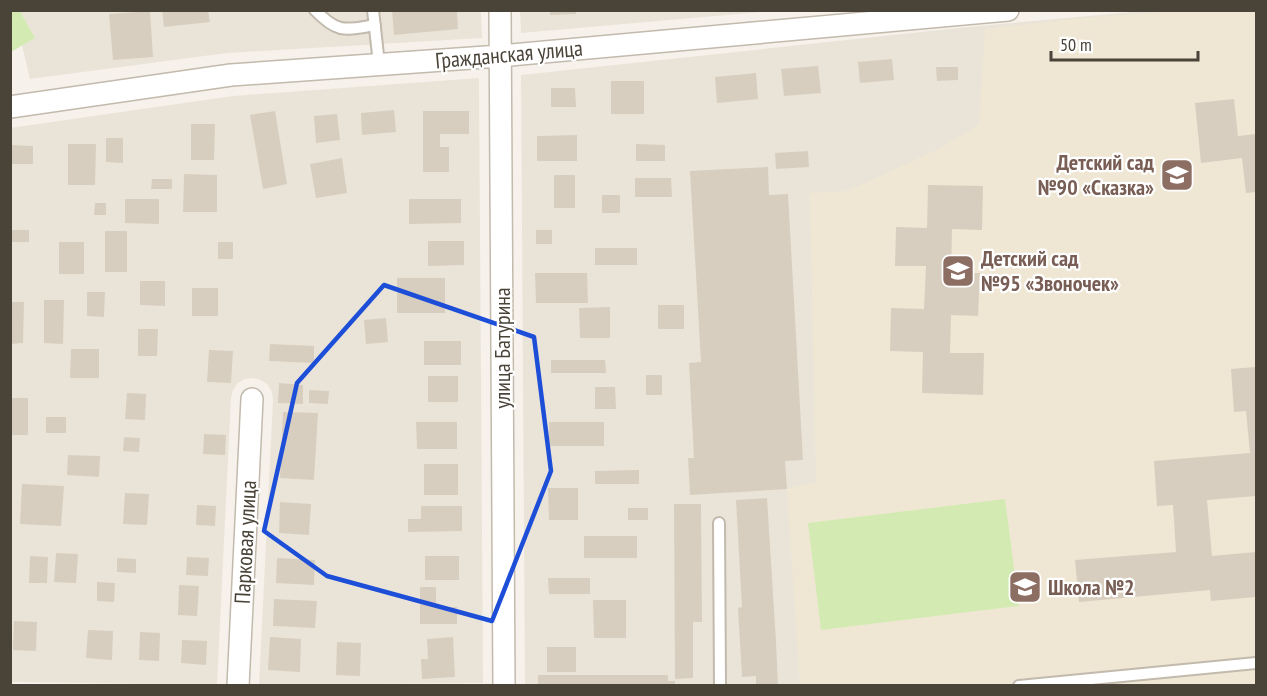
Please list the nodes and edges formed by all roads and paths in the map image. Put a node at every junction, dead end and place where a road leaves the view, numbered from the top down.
1 (315, 10) edge
2 (373, 10) edge
3 (500, 10) edge
4 (1008, 10) edge
5 (375, 25) junction
6 (500, 56) junction
7 (379, 64) junction
8 (10, 107) edge
9 (252, 399) dead end
10 (719, 523) dead end
11 (1257, 663) edge
12 (238, 686) edge
13 (504, 686) edge
14 (720, 686) edge
15 (1019, 686) edge

1 - 5 lane
2 - 5 lane
3 - 6 street, улица Батурина
4 - 6 street, Гражданская улица
5 - 7 lane
6 - 7 street, Гражданская улица
6 - 13 street, улица Батурина
7 - 8 street, Гражданская улица
9 - 12 street, Парковая улица
10 - 14 lane
11 - 15 lane

